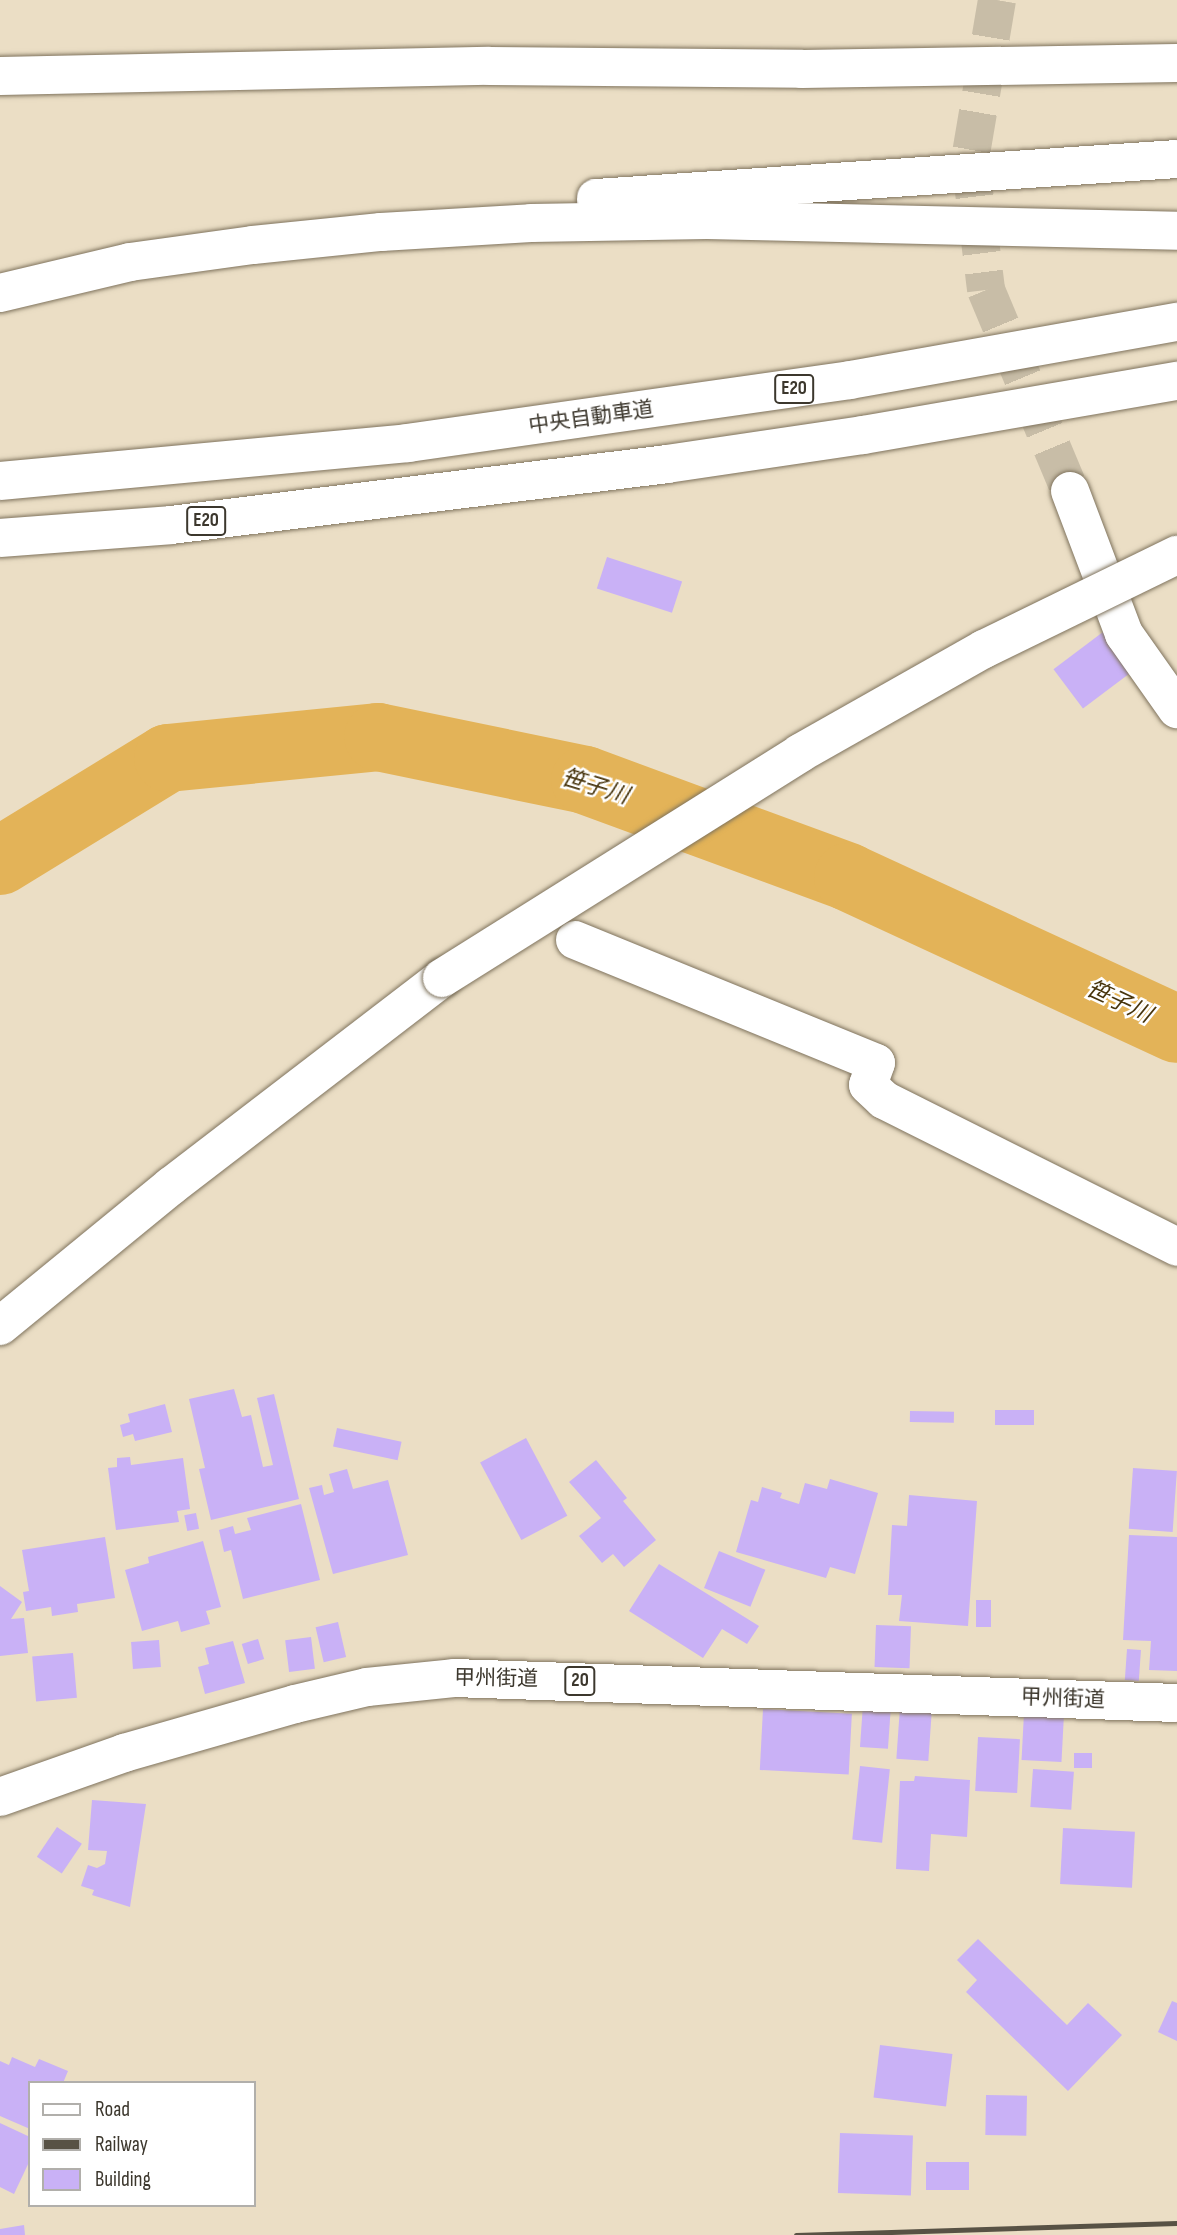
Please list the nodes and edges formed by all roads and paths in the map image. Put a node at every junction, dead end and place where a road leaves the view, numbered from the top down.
1 (1177, 63) edge
2 (0, 76) edge
3 (1177, 159) edge
4 (1177, 231) edge
5 (130, 262) junction
6 (0, 293) edge
7 (1177, 322) edge
8 (1177, 381) edge
9 (0, 481) edge
10 (1070, 491) tunnel mouth
11 (0, 538) edge
12 (1177, 555) edge
13 (1174, 700) edge
14 (575, 940) dead end
15 (1177, 1247) edge
16 (0, 1326) edge
17 (1177, 1703) edge
18 (0, 1797) edge

1 - 2 main road
3 - 5 main road
4 - 5 main road
5 - 6 main road
7 - 9 main road, 中央自動車道 / E20
8 - 11 main road, E20
10 - 13 main road
12 - 16 main road, bridge
14 - 15 main road
17 - 18 main road, 甲州街道 / 20

